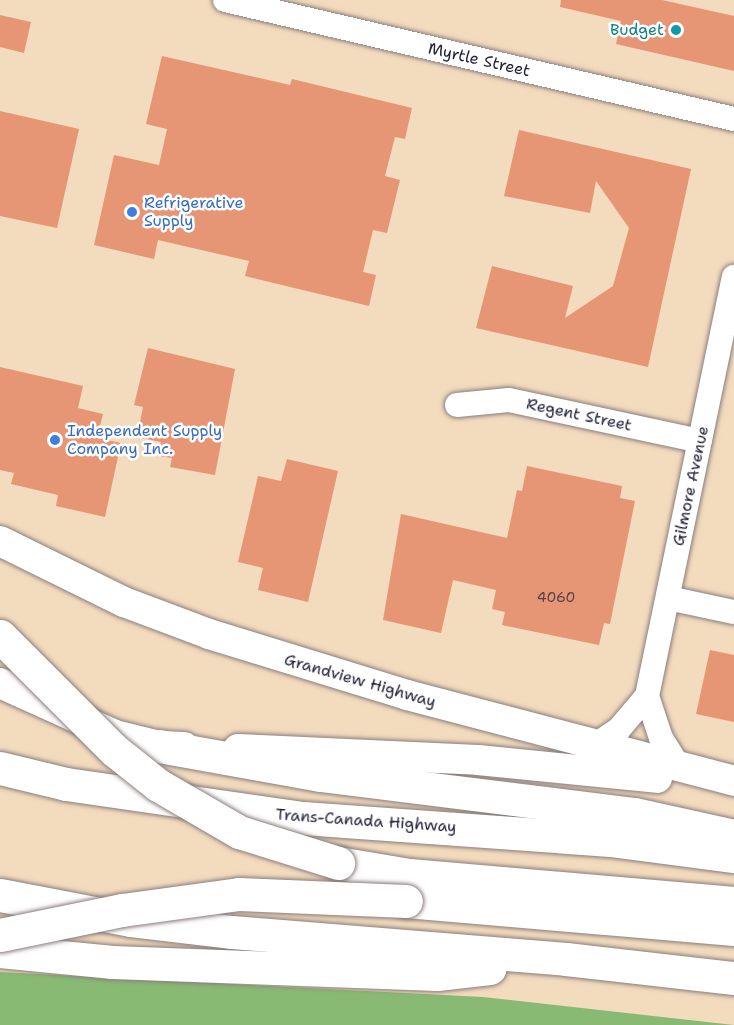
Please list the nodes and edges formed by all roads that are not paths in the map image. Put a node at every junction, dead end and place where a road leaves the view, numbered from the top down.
1 (225, 0) edge
2 (734, 119) edge
3 (734, 277) edge
4 (457, 405) dead end
5 (700, 441) junction
6 (0, 541) edge
7 (668, 598) junction
8 (734, 612) edge
9 (0, 636) edge
10 (0, 683) edge
11 (647, 696) junction
12 (159, 746) junction
13 (594, 746) junction
14 (0, 768) edge
15 (680, 769) junction
16 (734, 781) edge
17 (734, 788) edge
18 (734, 836) edge
19 (734, 856) edge
20 (0, 895) edge
21 (734, 903) edge
22 (734, 929) edge
23 (0, 935) edge
24 (0, 951) edge
25 (566, 959) junction
26 (734, 978) edge

1 - 2 street, Myrtle Street
3 - 5 street, Gilmore Avenue
4 - 5 street, Regent Street
5 - 7 street, Gilmore Avenue
6 - 13 main road, Grandview Highway
7 - 8 street
7 - 11 street, Gilmore Avenue
9 - 21 highway, bridge
10 - 12 main road
11 - 13 street, Gilmore Avenue
11 - 15 street
12 - 17 main road
12 - 18 highway
13 - 15 main road, Grandview Highway
14 - 19 highway, Trans-Canada Highway
15 - 16 main road, Grandview Highway
20 - 25 highway
22 - 23 highway, bridge
24 - 25 highway
25 - 26 highway

